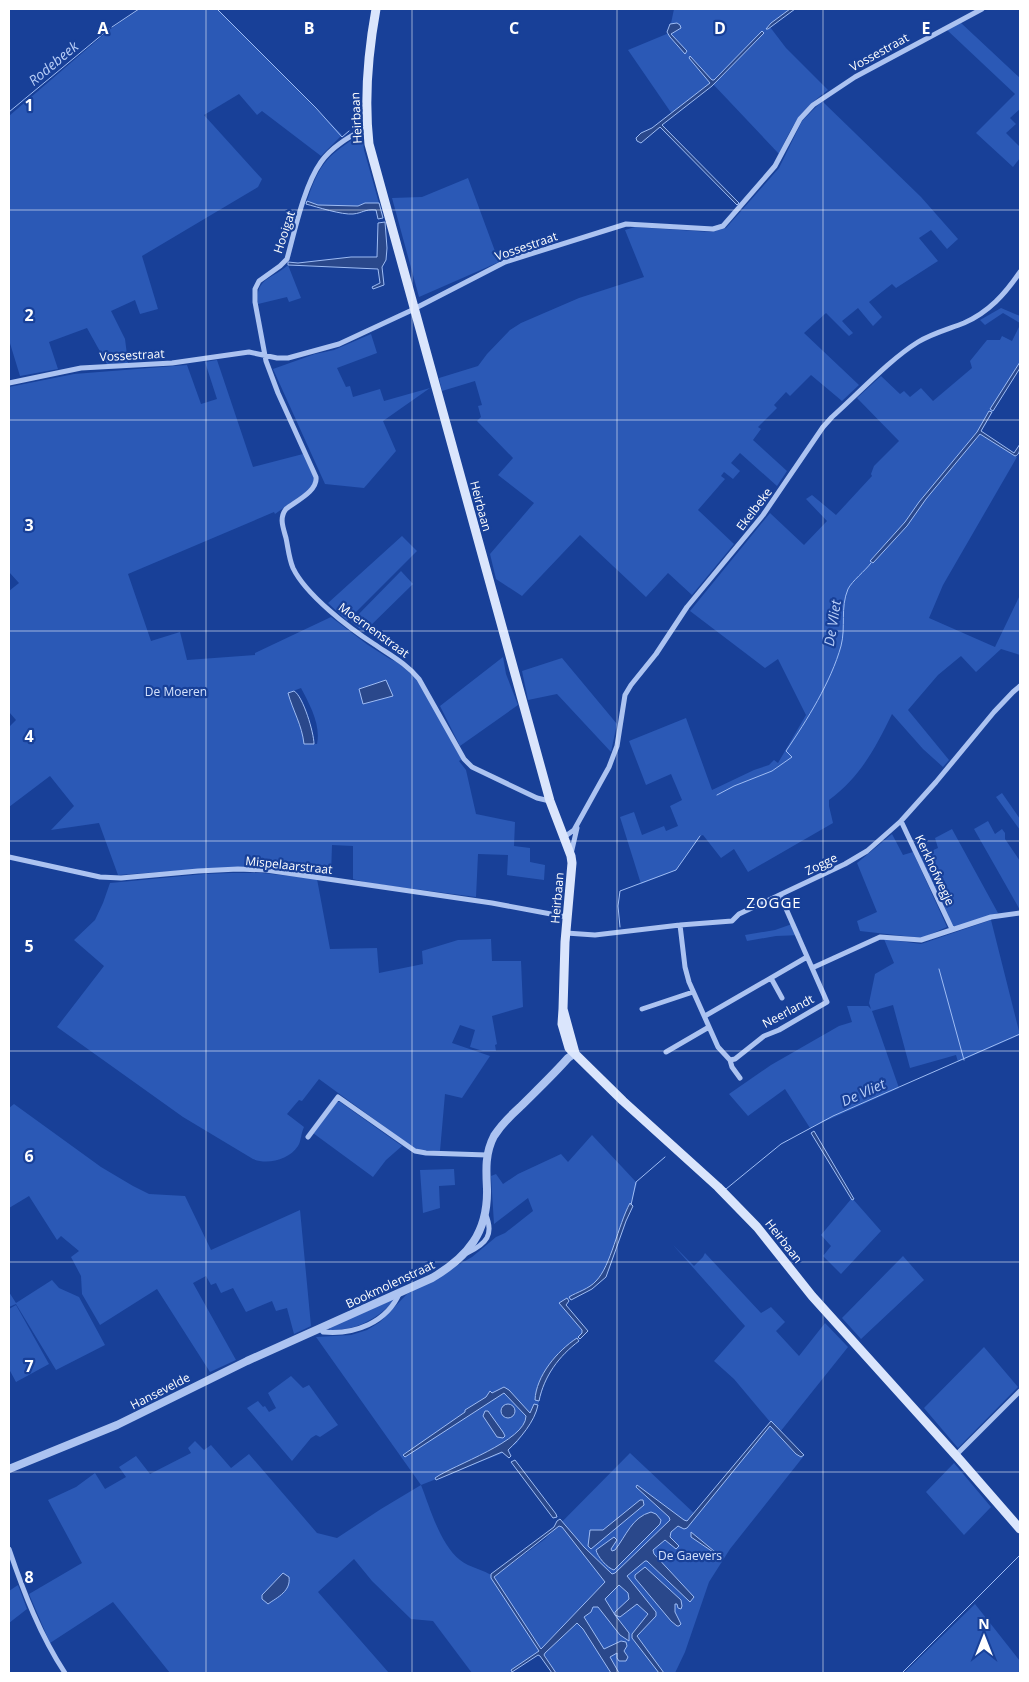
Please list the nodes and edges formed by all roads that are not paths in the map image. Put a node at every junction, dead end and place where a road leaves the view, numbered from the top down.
1 (376, 9) edge
2 (982, 9) edge
3 (367, 127) junction
4 (1020, 272) edge
5 (413, 309) junction
6 (264, 354) junction
7 (9, 383) edge
8 (1020, 686) edge
9 (550, 801) junction
10 (579, 820) junction
11 (900, 821) junction
12 (563, 835) junction
13 (571, 855) junction
14 (9, 857) edge
15 (780, 895) junction
16 (1020, 913) edge
17 (568, 917) junction
18 (680, 925) junction
19 (952, 929) junction
20 (566, 933) junction
21 (807, 957) junction
22 (812, 968) junction
23 (771, 978) junction
24 (694, 992) junction
25 (782, 998) dead end
26 (642, 1009) dead end
27 (705, 1016) junction
28 (709, 1027) junction
29 (666, 1052) dead end
30 (575, 1053) junction
31 (730, 1060) junction
32 (740, 1078) dead end
33 (308, 1137) dead end
34 (487, 1155) junction
35 (400, 1292) junction
36 (320, 1328) junction
37 (1020, 1390) edge
38 (956, 1455) junction
39 (9, 1469) edge
40 (1020, 1529) edge
41 (9, 1549) edge
42 (65, 1673) edge

1 - 3 main road, Heirbaan
2 - 5 street, Vossestraat
3 - 5 main road, Heirbaan
3 - 6 street, Hooigat
4 - 10 street, Ekelbeke
5 - 6 street, Vossestraat
5 - 9 main road, Heirbaan
6 - 7 street, Vossestraat
6 - 9 street, Moernenstraat
8 - 11 street, Zogge
9 - 12 main road, Heirbaan
10 - 12 street, Ekelbeke
10 - 13 street, Ekelbeke
11 - 15 street, Zogge
11 - 19 street, Kerkhofwegje
12 - 13 main road, Heirbaan
13 - 17 main road, Heirbaan
14 - 17 street, Mispelaarstraat
15 - 18 street, Zogge
15 - 21 street, Neerlandt
16 - 19 street
17 - 20 main road, Heirbaan
18 - 20 street, Zogge
18 - 24 street
19 - 22 street
20 - 30 main road, Heirbaan
21 - 22 street, Neerlandt
21 - 23 street
22 - 31 street, Neerlandt
23 - 25 street, Neerlandt
23 - 27 street
24 - 26 street
24 - 27 street
27 - 28 street
28 - 29 street
28 - 31 street
30 - 34 street, Bookmolenstraat
30 - 38 main road, Heirbaan
31 - 32 street
33 - 34 street
34 - 35 street, Bookmolenstraat
35 - 36 street, Bookmolenstraat
35 - 36 street
36 - 39 street, Hansevelde
37 - 38 street
38 - 40 main road, Heirbaan
41 - 42 street

